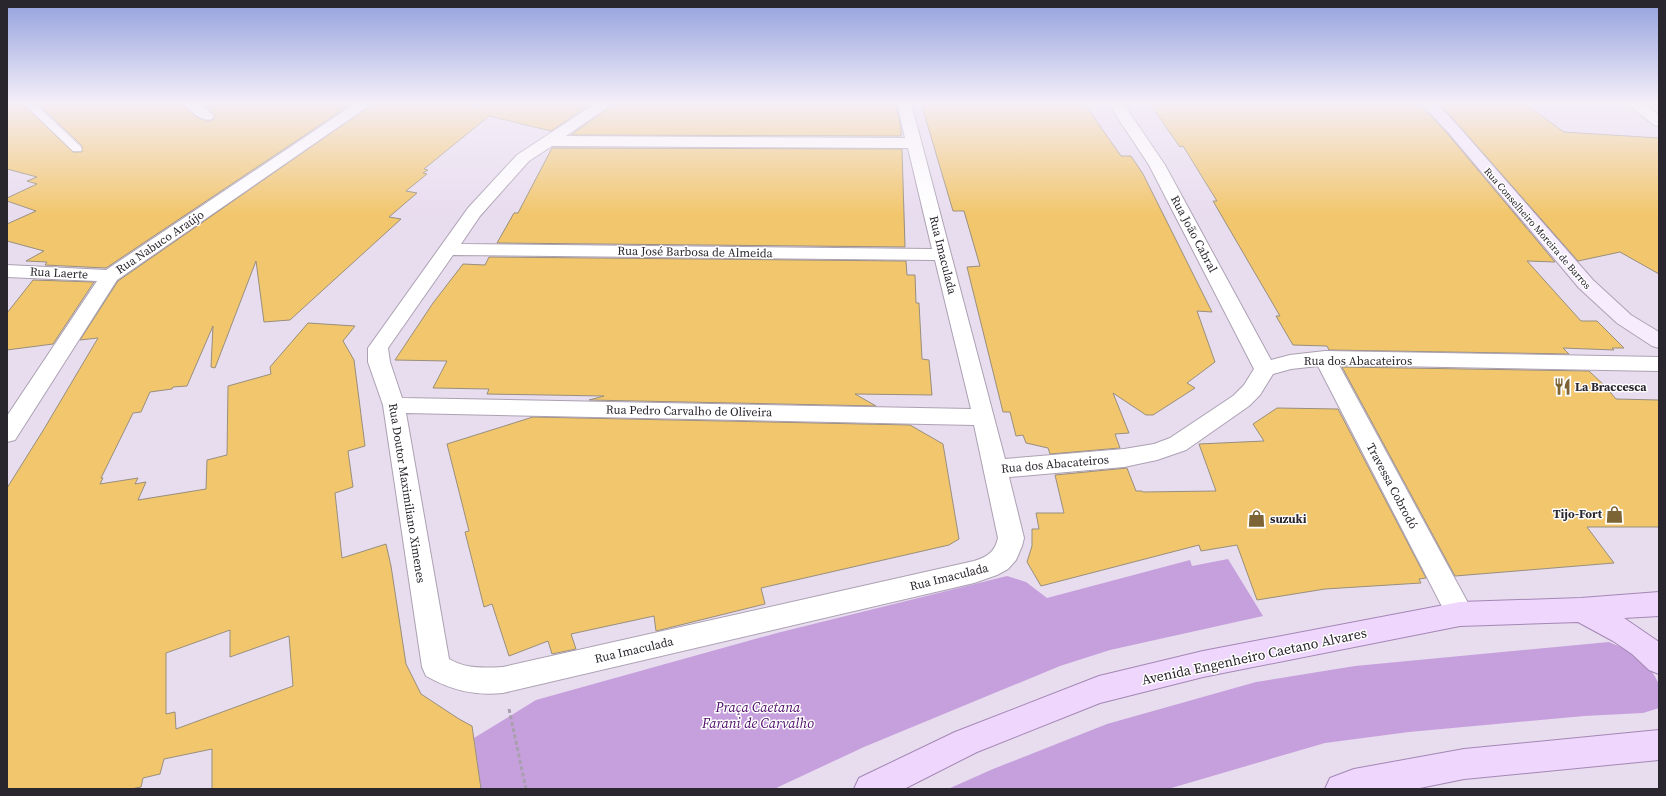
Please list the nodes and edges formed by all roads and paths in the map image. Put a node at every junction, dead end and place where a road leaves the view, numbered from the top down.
1 (67, 140) edge
2 (312, 140) edge
3 (1140, 140) edge
4 (1461, 140) edge
5 (548, 141) joint
6 (914, 143) joint
7 (77, 149) dead end
8 (447, 249) junction
9 (943, 255) junction
10 (7, 271) edge
11 (110, 276) junction
12 (1659, 341) edge
13 (1325, 358) junction
14 (1659, 364) edge
15 (1266, 369) junction
16 (394, 405) junction
17 (984, 417) junction
18 (7, 434) edge
19 (995, 469) junction
20 (1659, 604) edge
21 (1582, 610) junction
22 (1460, 614) junction
23 (1659, 661) edge
24 (436, 668) joint
25 (503, 680) junction
26 (1659, 745) edge
27 (526, 789) edge
28 (870, 789) edge
29 (1341, 789) edge

1 - 7 lane
2 - 11 street, Rua Nabuco Araújo
3 - 15 street, Rua João Cabral
4 - 12 main road, Rua Conselheiro Moreira de Barros
5 - 6 street
5 - 8 street, Rua Doutor Maximiliano Ximenes
6 - 9 street, Rua Imaculada
8 - 9 street, Rua José Barbosa de Almeida
8 - 16 street, Rua Doutor Maximiliano Ximenes
9 - 17 street, Rua Imaculada
10 - 11 street, Rua Laerte
11 - 18 street, Rua Nabuco Araújo
13 - 14 street, Rua dos Abacateiros
13 - 15 street, Rua dos Abacateiros
13 - 22 street, Travessa Cobrodó
15 - 19 street, Rua dos Abacateiros
16 - 17 street, Rua Pedro Carvalho de Oliveira
16 - 24 street, Rua Doutor Maximiliano Ximenes
17 - 19 street, Rua Imaculada
19 - 25 street, Rua Imaculada
20 - 21 main road, Avenida Engenheiro Caetano Alvares
21 - 22 main road, Avenida Engenheiro Caetano Alvares
21 - 23 main road
22 - 28 main road, Avenida Engenheiro Caetano Alvares
24 - 25 street, Rua Imaculada
25 - 27 path
26 - 29 main road

